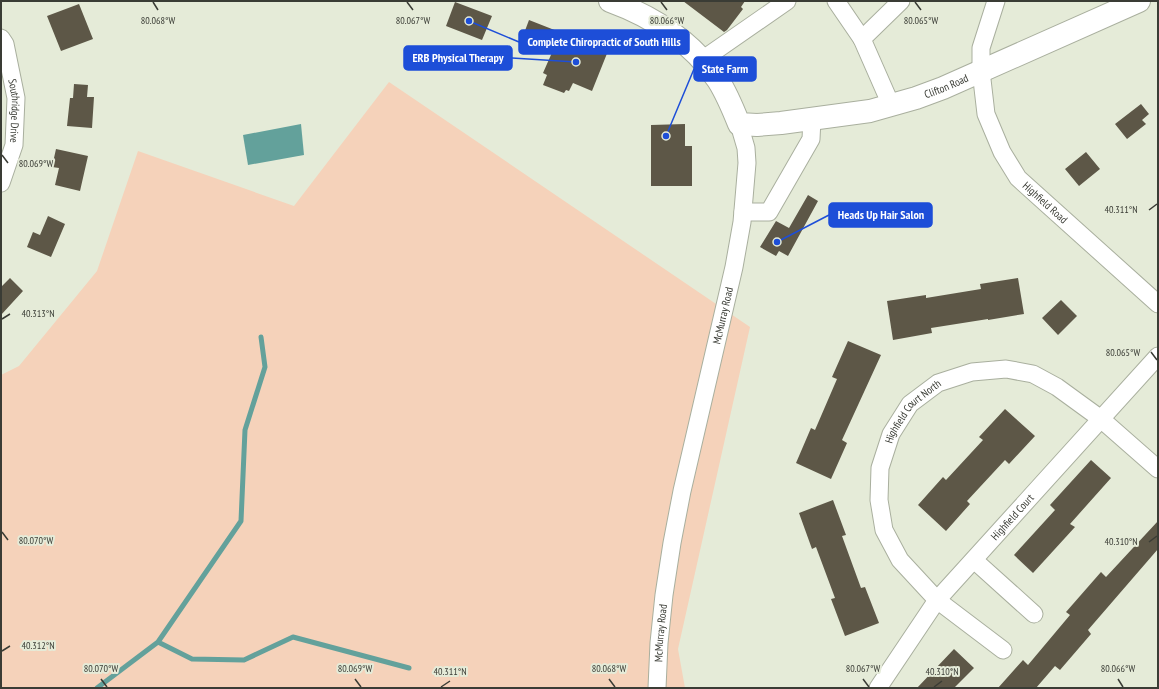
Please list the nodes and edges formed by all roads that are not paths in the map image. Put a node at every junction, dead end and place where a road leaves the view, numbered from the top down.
1 (610, 1) edge
2 (787, 1) edge
3 (836, 1) edge
4 (901, 1) edge
5 (996, 1) edge
6 (1139, 1) edge
7 (1, 38) edge
8 (862, 39) junction
9 (702, 60) junction
10 (981, 71) junction
11 (891, 105) junction
12 (812, 119) junction
13 (739, 124) junction
14 (1, 183) edge
15 (743, 212) junction
16 (1158, 304) edge
17 (1158, 356) edge
18 (1101, 419) junction
19 (1158, 469) edge
20 (974, 560) junction
21 (938, 600) junction
22 (1034, 614) dead end
23 (1003, 650) dead end
24 (657, 688) edge
25 (878, 688) edge

1 - 9 main road, McMurray Road
2 - 9 street
3 - 8 street
4 - 8 street
5 - 10 street, Highfield Road
6 - 10 main road, Clifton Road
7 - 14 street, Southridge Drive
8 - 11 street
9 - 13 main road, McMurray Road
10 - 11 main road, Clifton Road
10 - 16 street, Highfield Road
11 - 12 main road, Clifton Road
12 - 13 main road, Clifton Road
12 - 15 street
13 - 15 street, McMurray Road
15 - 24 street, McMurray Road
17 - 18 street, Highfield Court
18 - 19 street, Highfield Court North
18 - 20 street, Highfield Court
18 - 21 street, Highfield Court North
20 - 21 street, Highfield Court
20 - 22 street
21 - 23 street, Highfield Court North
21 - 25 street, Highfield Court

